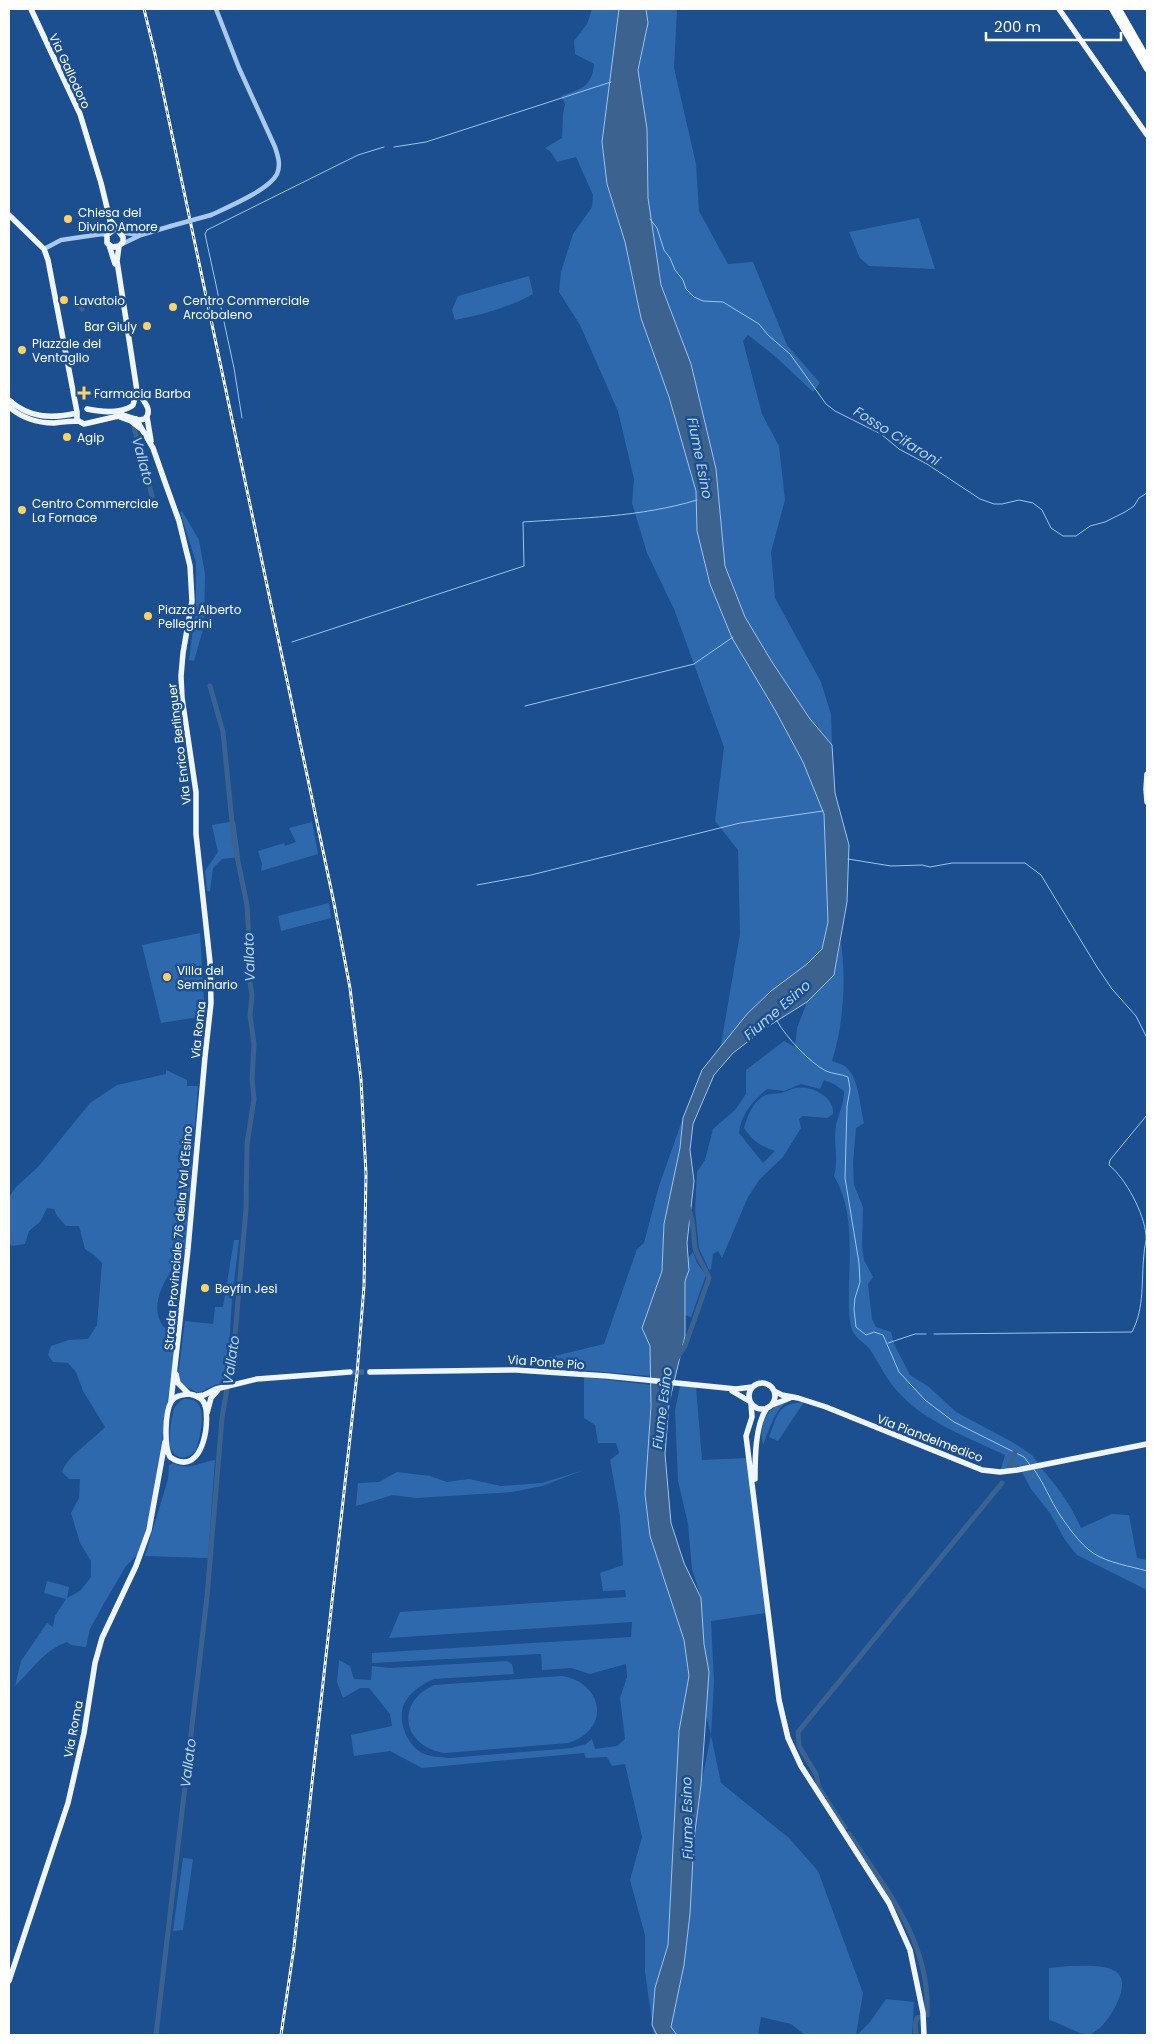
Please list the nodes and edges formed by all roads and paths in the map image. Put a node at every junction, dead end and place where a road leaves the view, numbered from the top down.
1 (31, 9) edge
2 (216, 9) edge
3 (1059, 9) edge
4 (1112, 9) edge
5 (1119, 9) edge
6 (1147, 58) edge
7 (1147, 69) edge
8 (1147, 135) edge
9 (9, 214) edge
10 (110, 220) junction
11 (118, 231) junction
12 (108, 234) junction
13 (141, 234) junction
14 (109, 245) junction
15 (120, 245) junction
16 (44, 250) junction
17 (118, 274) junction
18 (137, 391) junction
19 (73, 394) junction
20 (9, 400) edge
21 (144, 402) junction
22 (133, 406) junction
23 (9, 407) edge
24 (87, 409) junction
25 (77, 412) junction
26 (116, 416) junction
27 (147, 417) junction
28 (135, 418) junction
29 (90, 421) junction
30 (79, 422) junction
31 (146, 435) junction
32 (153, 448) junction
33 (1147, 774) edge
34 (1147, 802) edge
35 (196, 834) joint
36 (200, 1108) joint
37 (175, 1369) junction
38 (350, 1372) tunnel mouth
39 (370, 1372) tunnel mouth
40 (222, 1387) junction
41 (721, 1387) junction
42 (752, 1387) junction
43 (774, 1391) junction
44 (189, 1394) junction
45 (196, 1396) junction
46 (798, 1398) junction
47 (171, 1402) junction
48 (750, 1402) junction
49 (769, 1407) junction
50 (207, 1415) junction
51 (166, 1442) junction
52 (1147, 1444) edge
53 (173, 1458) junction
54 (159, 1482) junction
55 (755, 1496) junction
56 (9, 1981) edge
57 (924, 2035) edge

1 - 10 main road, Via Gallodoro
2 - 13 street, bridge
3 - 8 main road
4 - 7 highway
5 - 6 highway
9 - 16 main road
10 - 11 main road
10 - 12 main road
11 - 12 main road
11 - 13 street
11 - 15 main road
12 - 14 main road
12 - 16 street
13 - 15 street
14 - 15 main road
14 - 17 main road
15 - 17 main road
16 - 19 main road
17 - 18 main road
18 - 21 main road
18 - 22 main road
19 - 24 main road
19 - 25 main road
20 - 25 main road
21 - 22 main road
21 - 27 main road
22 - 24 main road
22 - 28 main road
23 - 30 main road
24 - 25 main road
24 - 29 main road
25 - 30 main road
26 - 28 main road
26 - 29 main road
26 - 31 main road
27 - 28 main road
27 - 32 main road, Via Enrico Berlinguer
28 - 31 main road, Via Enrico Berlinguer
29 - 30 main road
31 - 32 main road, Via Enrico Berlinguer
32 - 35 main road, Via Enrico Berlinguer
33 - 34 main road
35 - 36 main road, Via Roma
36 - 37 main road, Strada Provinciale 76 della Val d'Esino
37 - 44 main road, Strada Provinciale 76 della Val d'Esino
37 - 47 main road, Strada Provinciale 76 della Val d'Esino
38 - 40 main road
39 - 41 main road, Via Ponte Pio
40 - 45 main road
40 - 50 main road
41 - 42 main road, Via Ponte Pio
41 - 48 main road, Via Ponte Pio
42 - 43 main road, Via Ponte Pio
42 - 48 main road
43 - 46 main road, Via Ponte Pio
43 - 49 main road
44 - 45 main road
44 - 47 main road
45 - 50 main road
46 - 49 main road, Via Ponte Pio
46 - 52 main road, Via Piandelmedico
47 - 51 main road, Strada Provinciale 76 della Val d'Esino
48 - 49 main road, Via Ponte Pio
48 - 55 main road
49 - 55 main road
50 - 53 main road
51 - 53 main road
51 - 54 main road, Strada Provinciale 76 della Val d'Esino
53 - 54 main road
54 - 56 main road, Via Roma
55 - 57 main road

